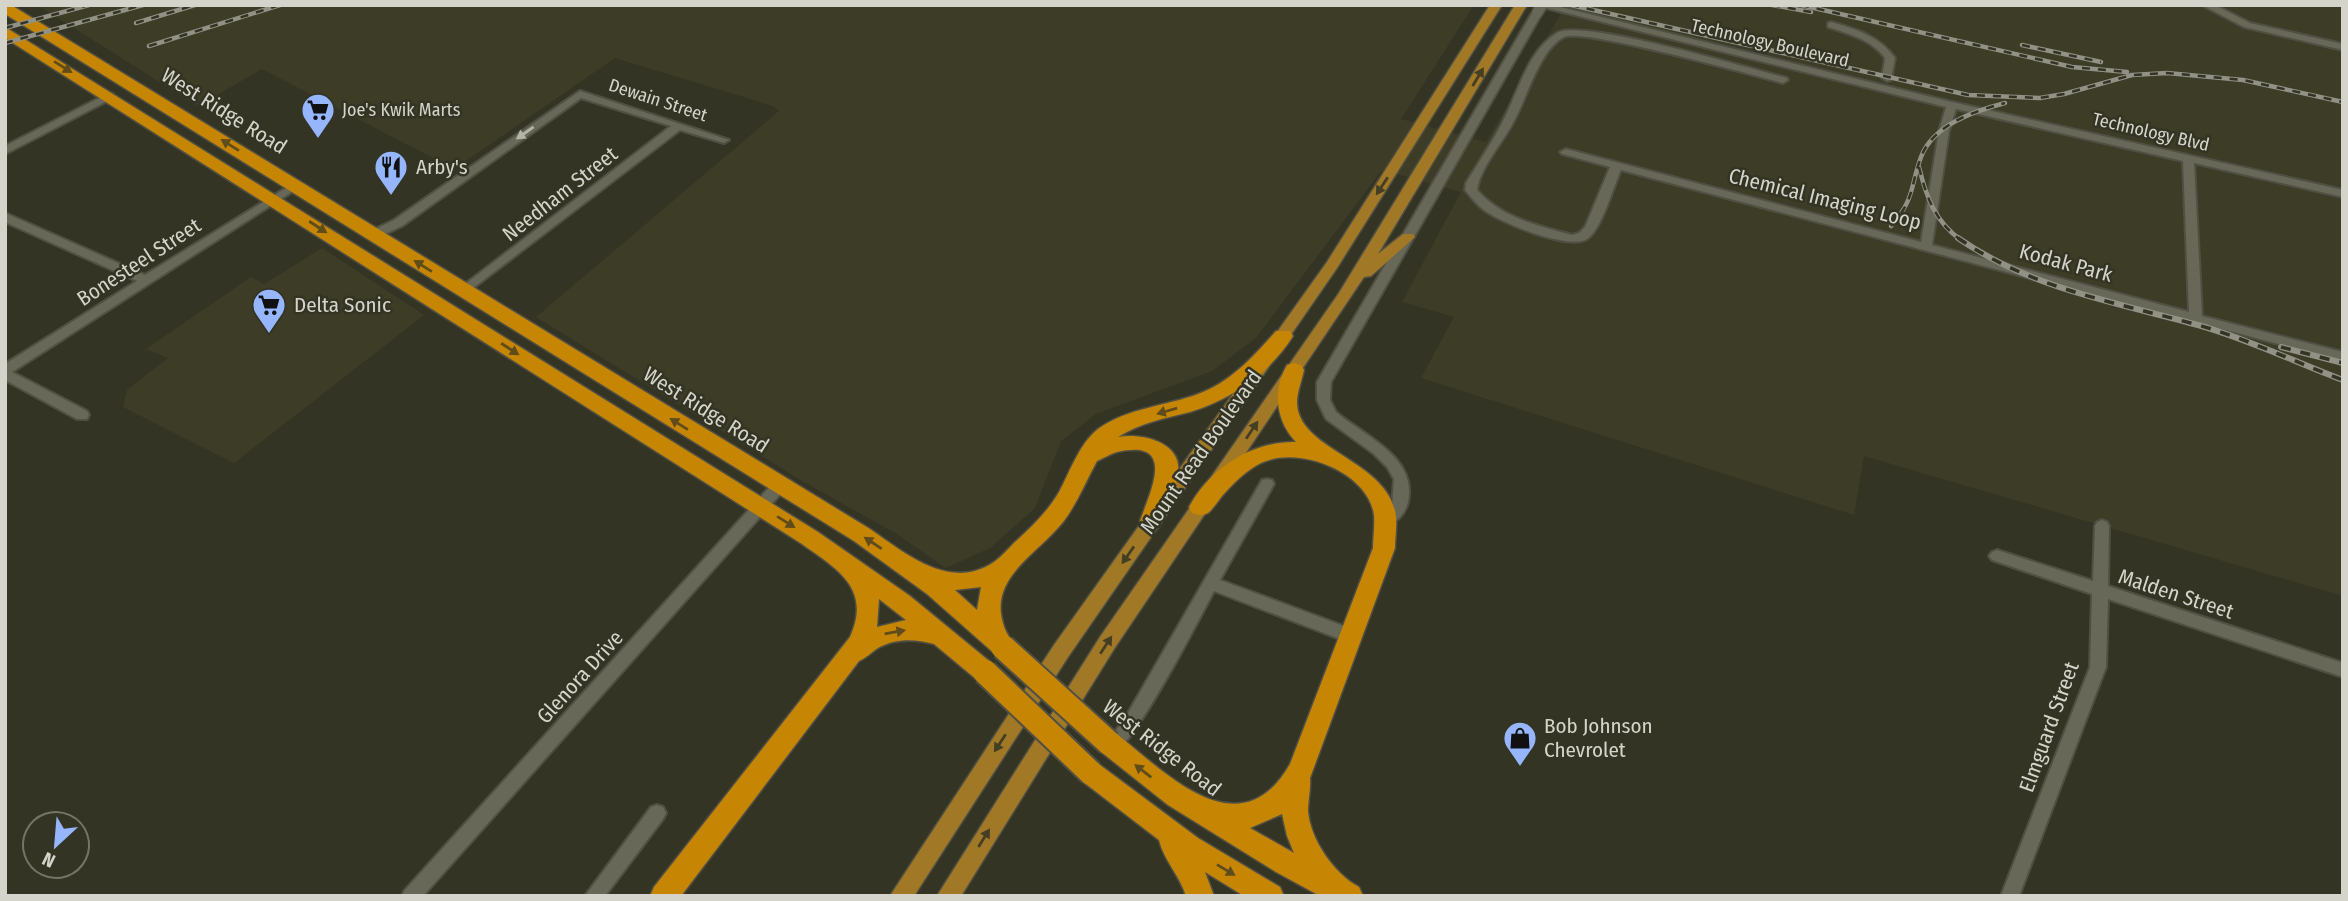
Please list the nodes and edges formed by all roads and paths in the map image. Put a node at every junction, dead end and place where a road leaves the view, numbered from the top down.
1 (1496, 5) edge
2 (2207, 5) edge
3 (1520, 7) edge
4 (5, 8) edge
5 (1539, 8) edge
6 (1831, 25) dead end
7 (5, 31) edge
8 (2343, 47) edge
9 (1887, 78) dead end
10 (1783, 80) dead end
11 (109, 96) junction
12 (1952, 105) junction
13 (678, 126) junction
14 (724, 140) dead end
15 (5, 151) edge
16 (1566, 152) dead end
17 (2188, 158) junction
18 (1617, 165) junction
19 (294, 186) junction
20 (2343, 194) edge
21 (274, 198) junction
22 (5, 217) edge
23 (373, 235) junction
24 (1408, 237) junction
25 (1926, 245) junction
26 (146, 280) junction
27 (464, 291) junction
28 (1345, 296) junction
29 (2196, 318) junction
30 (1283, 336) junction
31 (2343, 357) edge
32 (1294, 369) junction
33 (5, 372) edge
34 (82, 415) dead end
35 (1345, 464) junction
36 (1085, 465) junction
37 (1267, 484) dead end
38 (779, 486) junction
39 (761, 507) junction
40 (1200, 507) junction
41 (1386, 520) junction
42 (1152, 521) junction
43 (2102, 526) dead end
44 (1997, 556) dead end
45 (847, 562) junction
46 (1007, 565) junction
47 (908, 567) junction
48 (1211, 583) junction
49 (2101, 591) junction
50 (1352, 636) junction
51 (948, 639) junction
52 (1003, 646) junction
53 (848, 658) junction
54 (2343, 670) edge
55 (1111, 745) junction
56 (1301, 769) junction
57 (1177, 797) junction
58 (1140, 812) junction
59 (657, 813) dead end
60 (411, 896) edge
61 (594, 896) edge
62 (664, 896) edge
63 (901, 896) edge
64 (948, 896) edge
65 (1199, 896) edge
66 (1270, 896) edge
67 (1350, 896) edge
68 (2010, 896) edge

1 -> 30 main road, Mount Read Boulevard
2 - 8 street
28 -> 3 main road, Mount Read Boulevard
19 -> 4 highway, West Ridge Road
5 - 12 street, Technology Boulevard
5 - 24 street
6 - 9 street
7 -> 11 highway
10 - 18 street
11 - 15 street
11 - 21 highway
12 - 17 street, Technology Blvd
12 - 25 street, Chemical Imaging Loop
13 - 14 street, Dewain Street
13 -> 23 street, Dewain Street
13 - 27 street, Needham Street
16 - 18 street, Chemical Imaging Loop
17 - 20 street, Technology Blvd
17 - 29 street
18 - 25 street, Chemical Imaging Loop
19 - 21 street, Bonesteel Street
19 - 23 highway, West Ridge Road
21 - 26 street, Bonesteel Street
21 -> 39 highway
22 - 26 street
27 -> 23 highway, West Ridge Road
24 - 28 main road
24 - 41 street
25 - 29 street, Kodak Park
26 - 33 street, Bonesteel Street
38 -> 27 highway, West Ridge Road
28 - 32 main road, Mount Read Boulevard
29 - 31 street, Kodak Park
30 -> 36 highway
30 - 42 main road, Mount Read Boulevard
32 - 35 highway
40 -> 32 main road, Mount Read Boulevard
33 - 34 street
35 - 40 highway
35 - 41 highway
36 - 42 highway
36 - 46 highway
37 - 48 street
38 - 39 street, Glenora Drive
47 -> 38 highway, West Ridge Road
39 -> 45 highway
39 - 60 street, Glenora Drive
64 -> 40 main road, Mount Read Boulevard
41 - 50 highway
42 -> 63 main road, Mount Read Boulevard
43 - 49 street, Elmguard Street
44 - 49 street, Malden Street
45 - 51 highway
45 - 53 highway
46 - 47 highway
46 - 52 highway
47 - 52 highway, West Ridge Road
48 - 50 street
48 - 55 street
49 - 54 street, Malden Street
49 - 68 street, Elmguard Street
50 - 56 highway
53 -> 51 highway
51 - 58 highway, bridge
52 - 55 highway, West Ridge Road, bridge
53 - 62 highway
57 -> 55 highway, West Ridge Road
56 - 57 highway
56 - 67 highway
57 - 67 highway, West Ridge Road
58 - 65 highway
58 -> 66 highway
59 - 61 street

